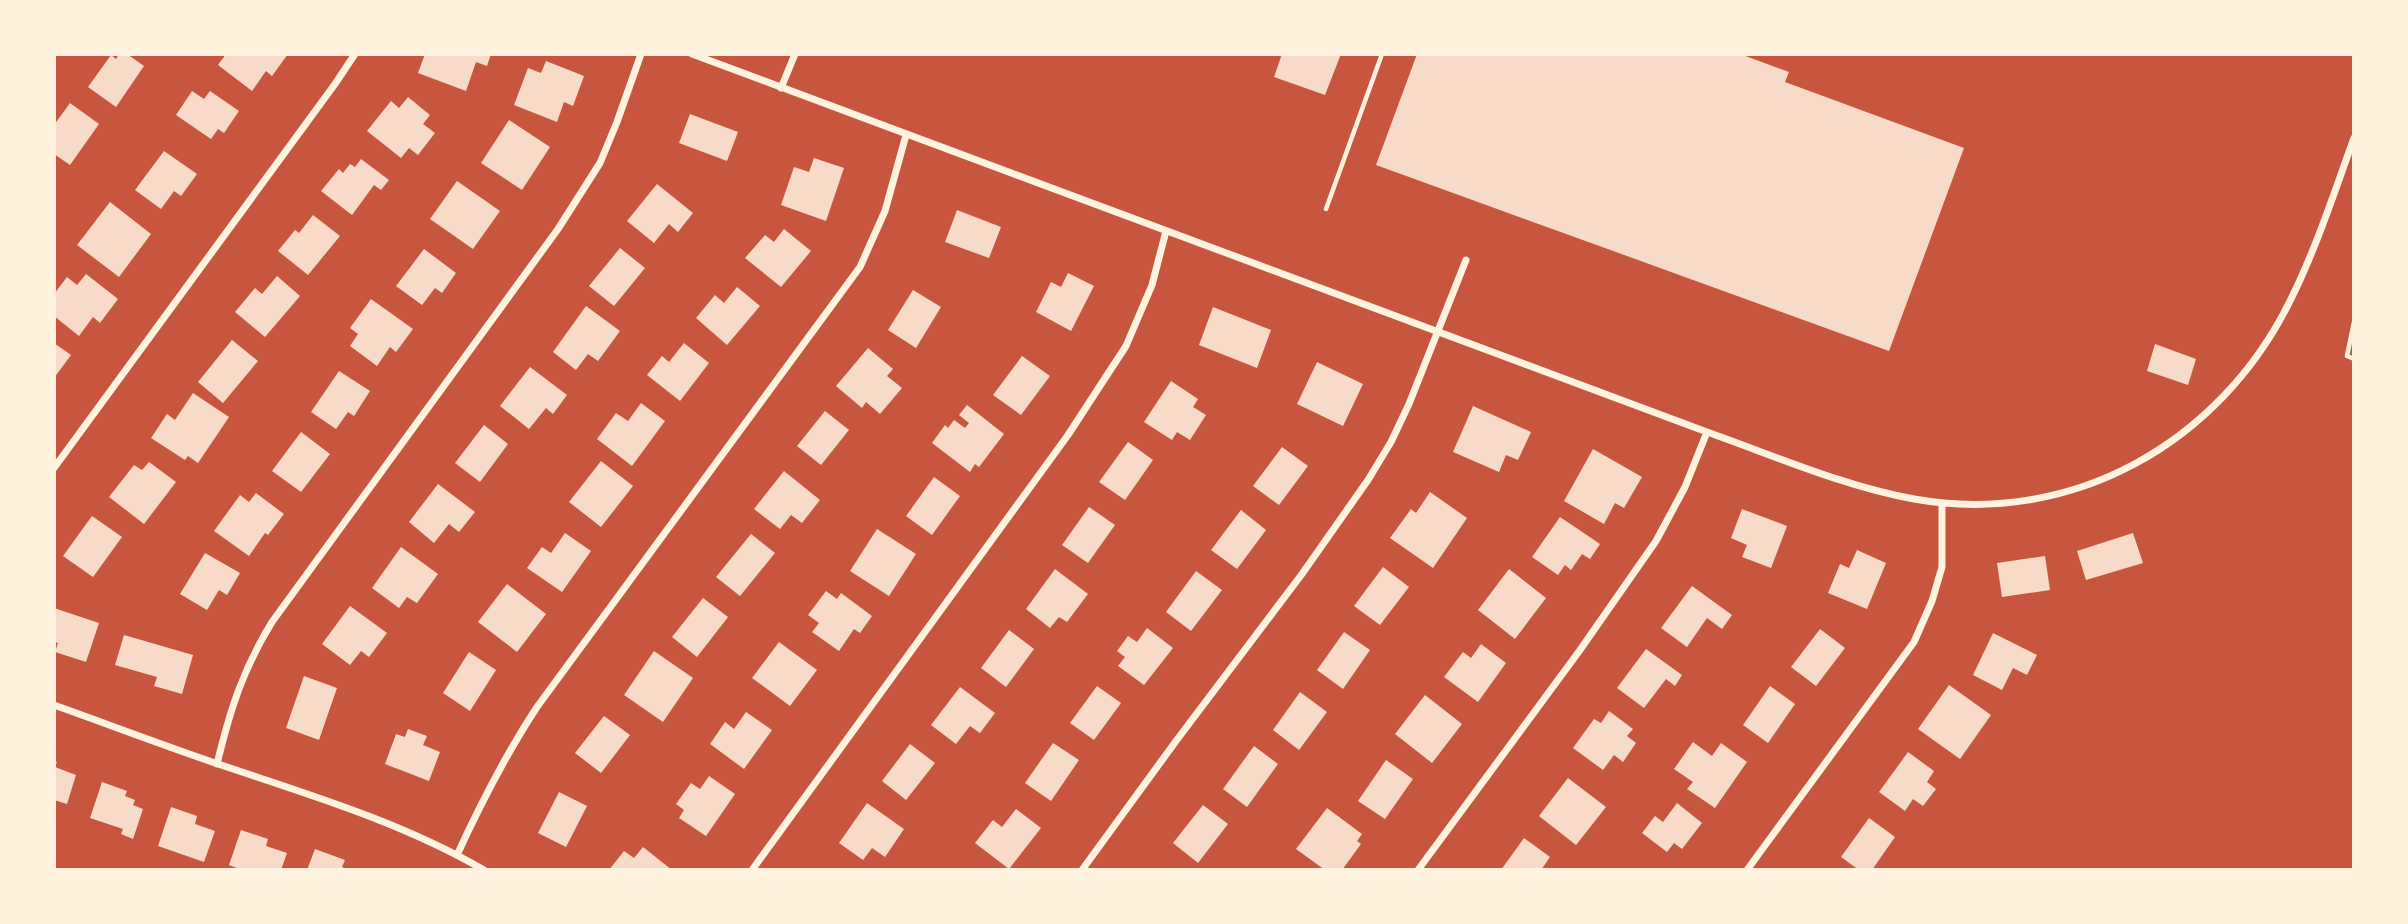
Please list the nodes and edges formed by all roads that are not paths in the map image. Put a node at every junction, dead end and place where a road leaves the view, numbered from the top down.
1 (355, 54) edge
2 (641, 54) edge
3 (692, 54) edge
4 (795, 54) edge
5 (1382, 54) edge
6 (781, 88) junction
7 (906, 135) junction
8 (2354, 138) edge
9 (1326, 209) dead end
10 (1166, 231) junction
11 (1466, 260) dead end
12 (2354, 322) edge
13 (1437, 332) junction
14 (2354, 359) edge
15 (1707, 432) junction
16 (54, 468) edge
17 (1942, 503) junction
18 (54, 705) edge
19 (217, 764) junction
20 (457, 855) junction
21 (484, 870) edge
22 (752, 870) edge
23 (1082, 870) edge
24 (1418, 870) edge
25 (1747, 870) edge

1 - 16 street
2 - 19 street
3 - 6 street
4 - 6 street
5 - 9 lane
6 - 7 street
7 - 10 street
7 - 20 street
8 - 17 street
10 - 13 street
10 - 22 street
11 - 13 street
12 - 14 lane
13 - 15 street
13 - 23 street
15 - 17 street
15 - 24 street
17 - 25 street
18 - 19 street
19 - 20 street
20 - 21 street

